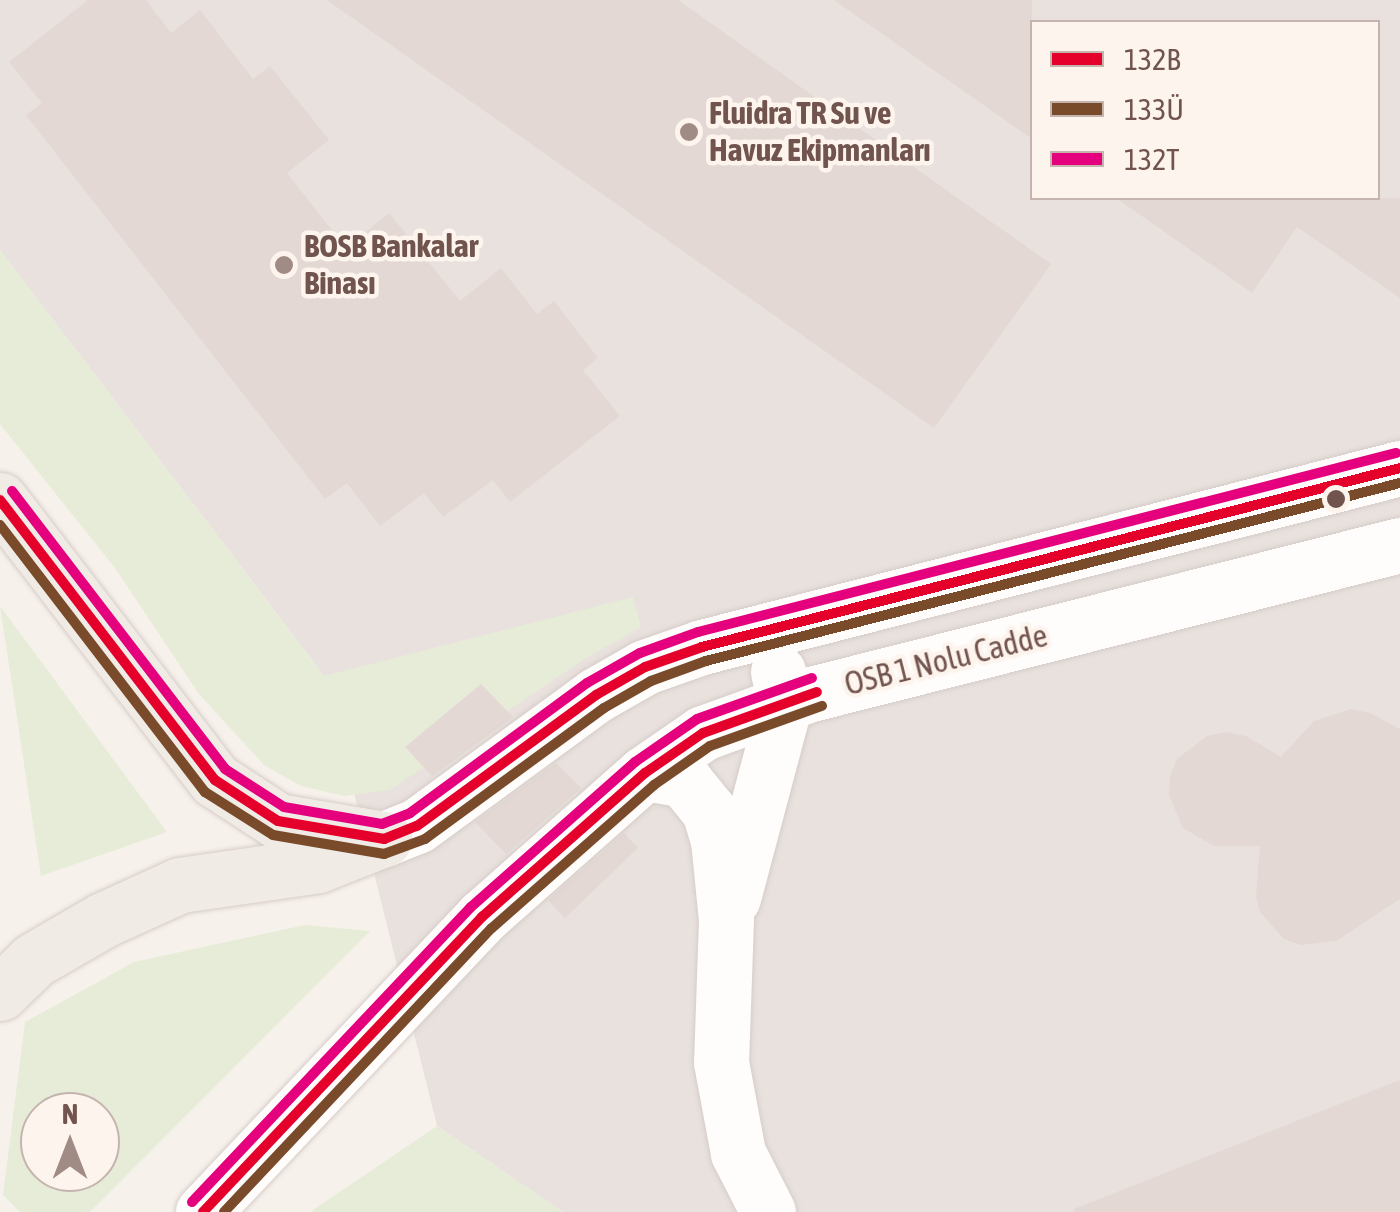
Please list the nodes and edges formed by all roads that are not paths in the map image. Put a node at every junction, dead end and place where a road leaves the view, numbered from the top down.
1 (1400, 468) edge
2 (0, 500) edge
3 (1400, 545) edge
4 (735, 639) junction
5 (785, 702) junction
6 (645, 773) junction
7 (384, 839) junction
8 (726, 920) junction
9 (0, 992) edge
10 (203, 1212) edge
11 (768, 1212) edge

1 - 4 street
2 - 7 main road
3 - 5 street, OSB 1 Nolu Cadde
4 - 5 street
4 - 7 street
5 - 6 street, OSB 1 Nolu Cadde
5 - 8 street
6 - 8 street
6 - 10 street, OSB 1 Nolu Cadde
7 - 9 main road
8 - 11 street

